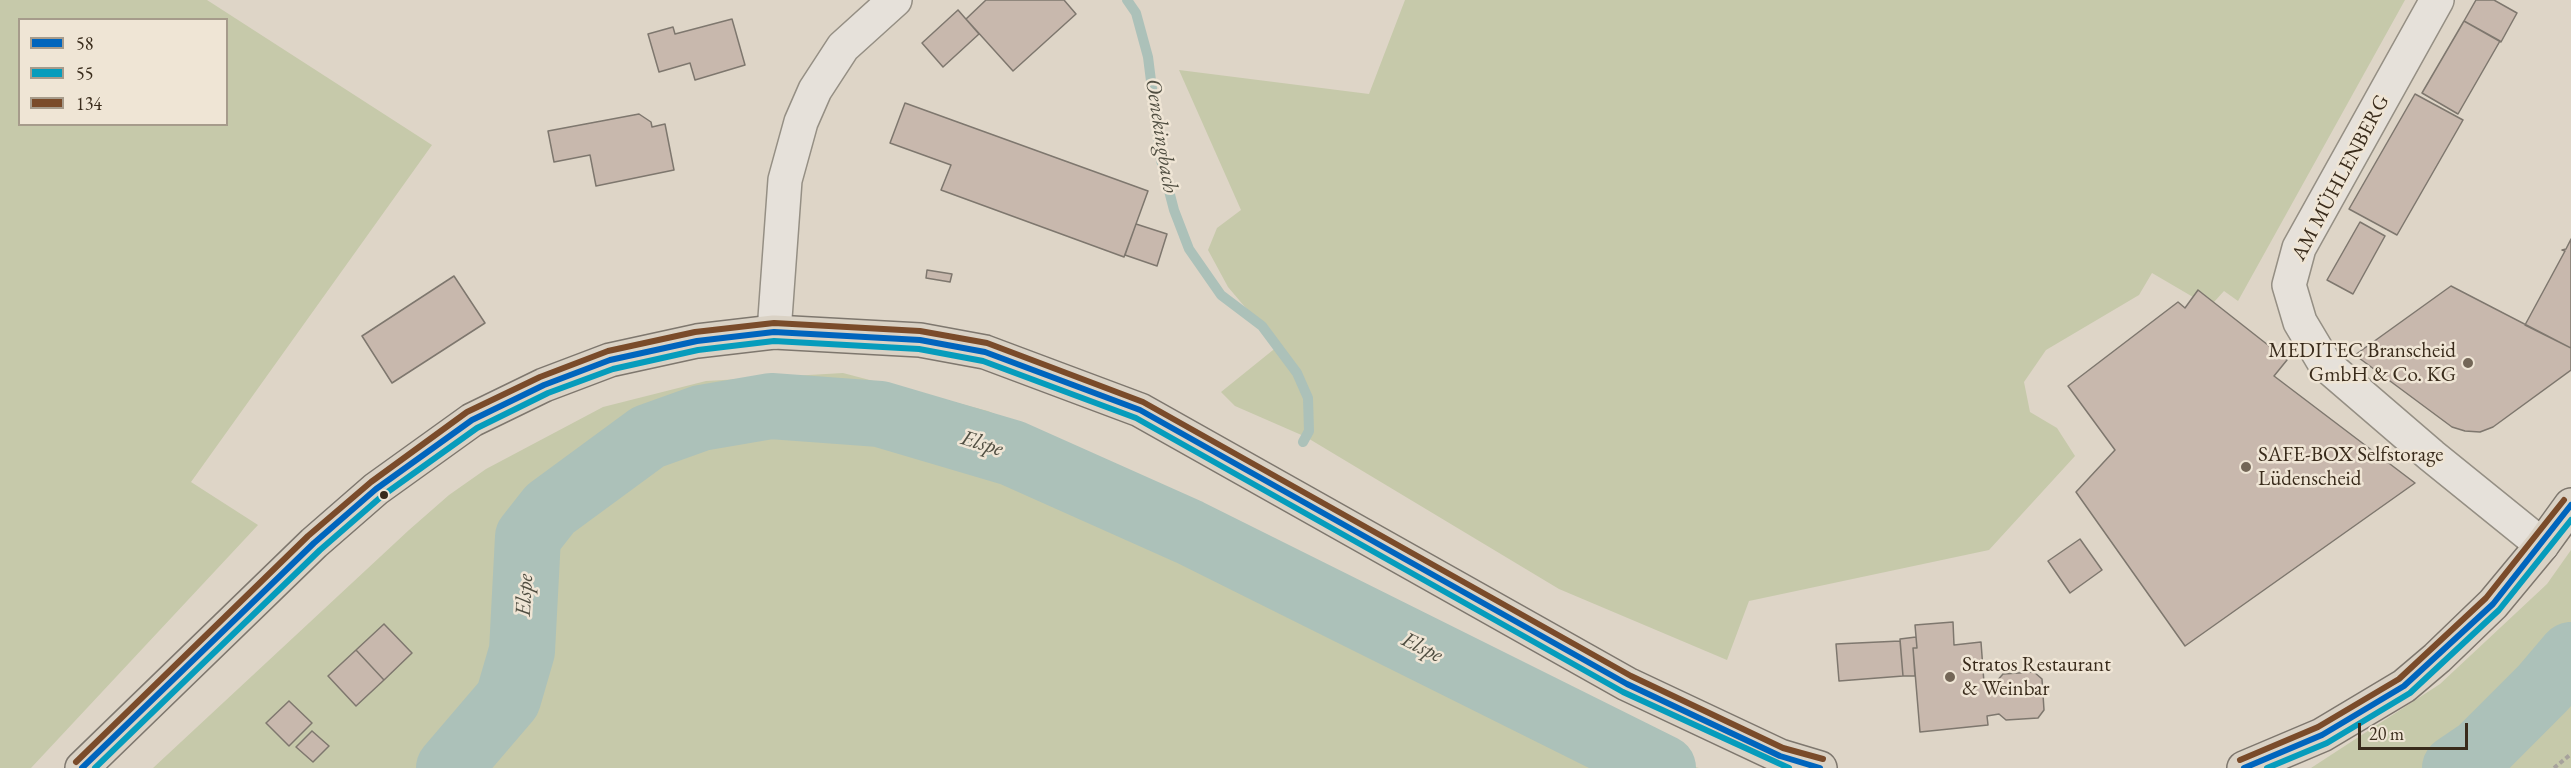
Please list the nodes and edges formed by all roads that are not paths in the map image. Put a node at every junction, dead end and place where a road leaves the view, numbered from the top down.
1 (895, 0) edge
2 (2437, 0) edge
3 (774, 332) junction
4 (2571, 505) edge
5 (2542, 544) junction
6 (82, 768) edge
7 (1820, 768) edge
8 (2244, 768) edge

1 - 3 street
2 - 5 street, AM MÜHLENBERG
3 - 6 main road
3 - 7 main road
4 - 5 main road
5 - 8 main road

